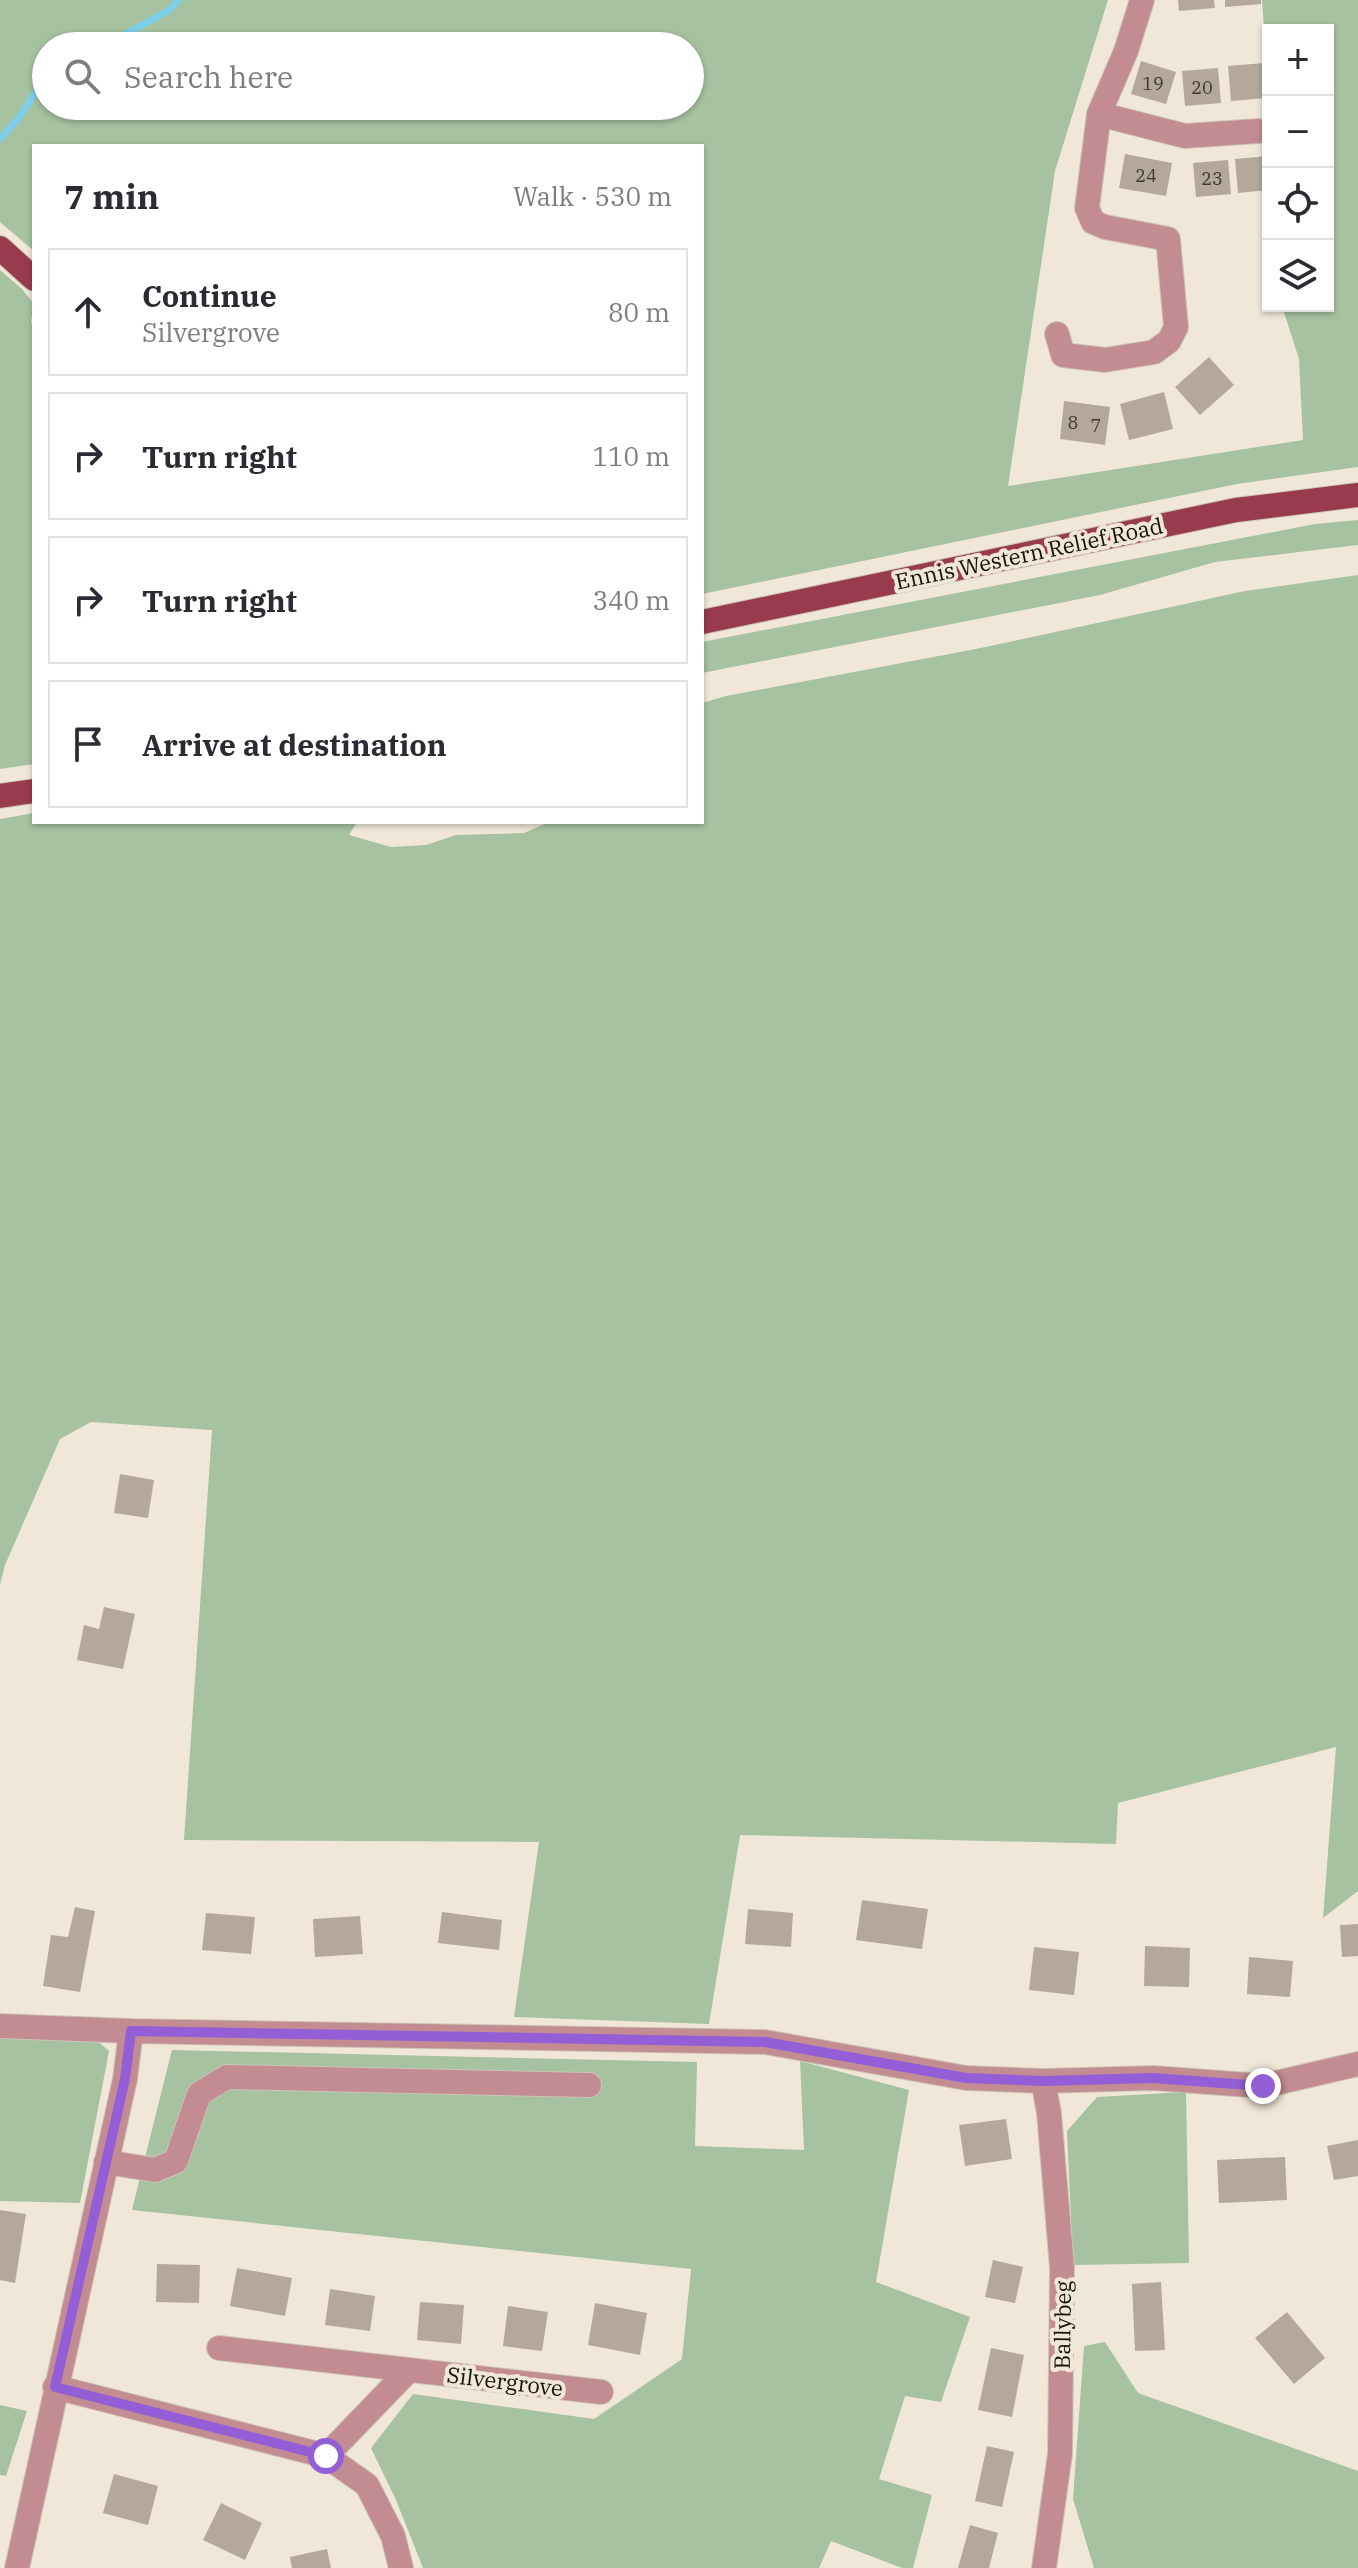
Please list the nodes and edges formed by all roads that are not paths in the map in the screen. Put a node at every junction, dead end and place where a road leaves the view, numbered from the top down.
1 (1142, 0) edge
2 (1099, 114) junction
3 (1258, 131) dead end
4 (0, 248) edge
5 (32, 277) edge
6 (1057, 334) dead end
7 (1358, 495) edge
8 (704, 622) edge
9 (32, 791) edge
10 (0, 796) edge
11 (0, 2026) edge
12 (131, 2031) junction
13 (1358, 2064) edge
14 (1043, 2081) junction
15 (589, 2085) dead end
16 (106, 2162) junction
17 (219, 2348) dead end
18 (409, 2370) junction
19 (55, 2387) junction
20 (601, 2392) dead end
21 (326, 2456) junction
22 (17, 2568) edge
23 (401, 2568) edge
24 (1044, 2568) edge

1 - 2 street
2 - 3 street
2 - 6 street
4 - 5 main road
7 - 8 main road, Ennis Western Relief Road
9 - 10 main road
11 - 12 street
12 - 14 street
12 - 16 street
13 - 14 street
14 - 24 street, Ballybeg
15 - 16 street
16 - 19 street
17 - 18 street, Silvergrove
18 - 20 street, Silvergrove
18 - 21 street
19 - 21 street
19 - 22 street
21 - 23 street

